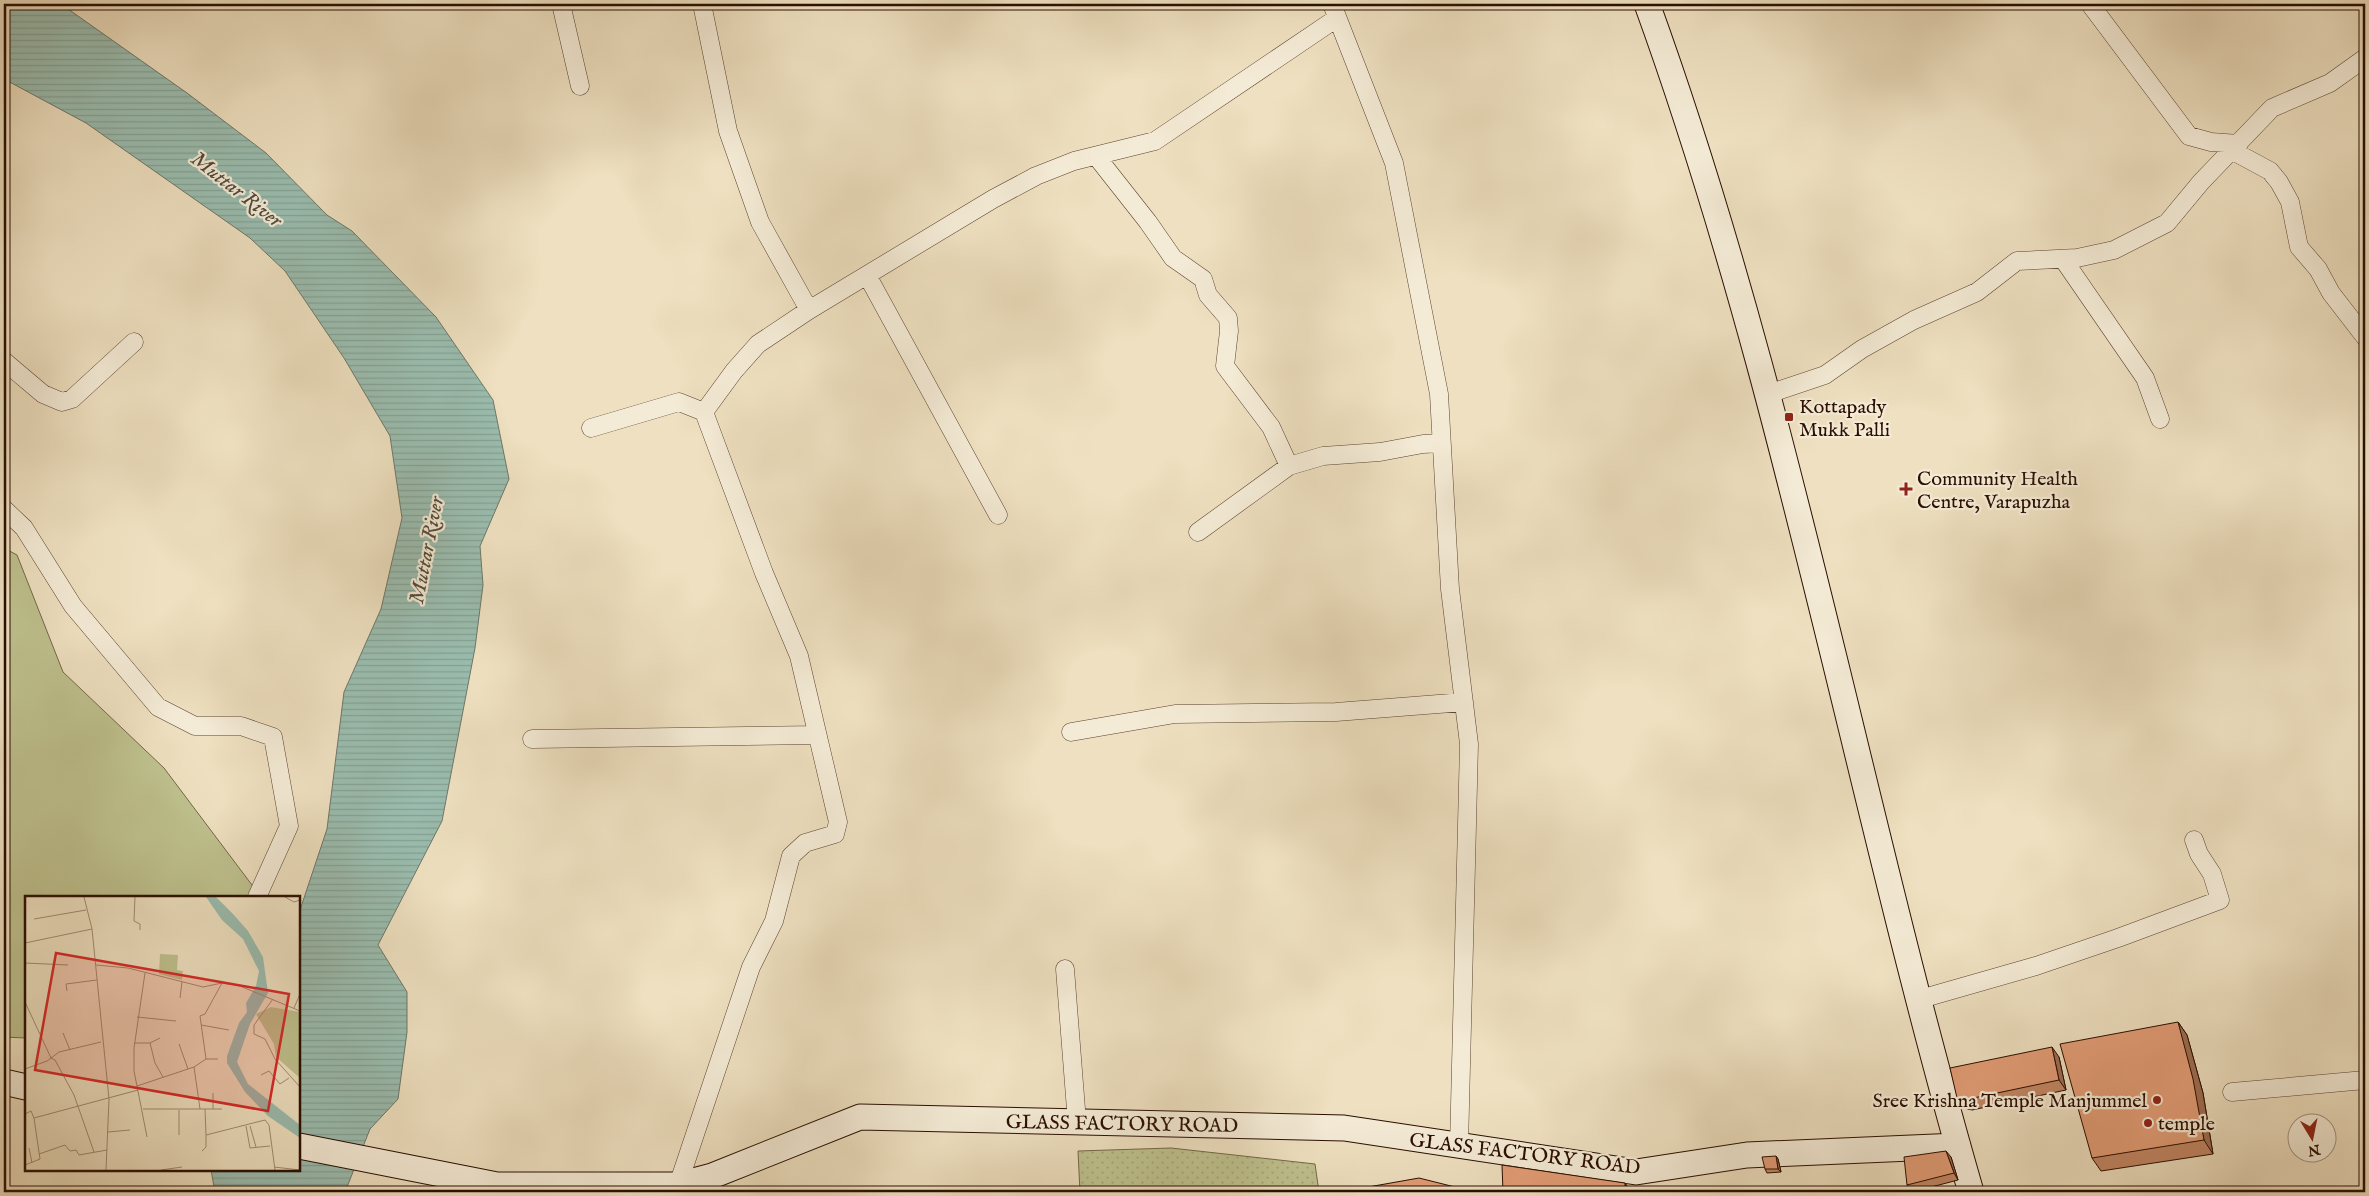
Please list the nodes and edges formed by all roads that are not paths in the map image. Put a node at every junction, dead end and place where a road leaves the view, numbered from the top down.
1 (562, 4) edge
2 (702, 4) edge
3 (1647, 4) edge
4 (2090, 4) edge
5 (1335, 11) edge
6 (2365, 58) edge
7 (580, 86) dead end
8 (2236, 147) junction
9 (1096, 156) junction
10 (2063, 259) junction
11 (867, 275) junction
12 (809, 310) junction
13 (2365, 337) edge
14 (134, 342) dead end
15 (4, 361) edge
16 (1768, 394) junction
17 (704, 412) junction
18 (2160, 419) dead end
19 (591, 428) dead end
20 (1440, 443) junction
21 (1288, 466) junction
22 (4, 509) edge
23 (998, 515) dead end
24 (1198, 532) dead end
25 (1464, 702) junction
26 (1071, 732) dead end
27 (816, 735) junction
28 (532, 739) dead end
29 (2194, 840) dead end
30 (257, 896) edge
31 (1065, 969) dead end
32 (1917, 1000) junction
33 (2365, 1080) edge
34 (4, 1082) edge
35 (25, 1087) edge
36 (2232, 1092) dead end
37 (1077, 1122) junction
38 (300, 1146) edge
39 (1459, 1146) junction
40 (1958, 1146) junction
41 (678, 1185) junction
42 (1971, 1192) edge

1 - 7 street
2 - 12 street
3 - 16 main road
4 - 8 street
5 - 9 street
5 - 20 street
6 - 8 street
8 - 10 street
8 - 13 street
9 - 11 street
9 - 21 street
10 - 16 street
10 - 18 street
11 - 12 street
11 - 23 street
12 - 17 street
14 - 15 street
16 - 32 main road
17 - 19 street
17 - 27 street
20 - 21 street
20 - 25 street
21 - 24 street
22 - 30 street
25 - 26 street
25 - 39 street
27 - 28 street
27 - 41 street
29 - 32 street
31 - 37 street
32 - 40 main road
33 - 36 street
34 - 35 main road
37 - 39 main road, GLASS FACTORY ROAD
37 - 41 main road, GLASS FACTORY ROAD
38 - 41 main road, GLASS FACTORY ROAD
39 - 40 main road, GLASS FACTORY ROAD
40 - 42 main road

